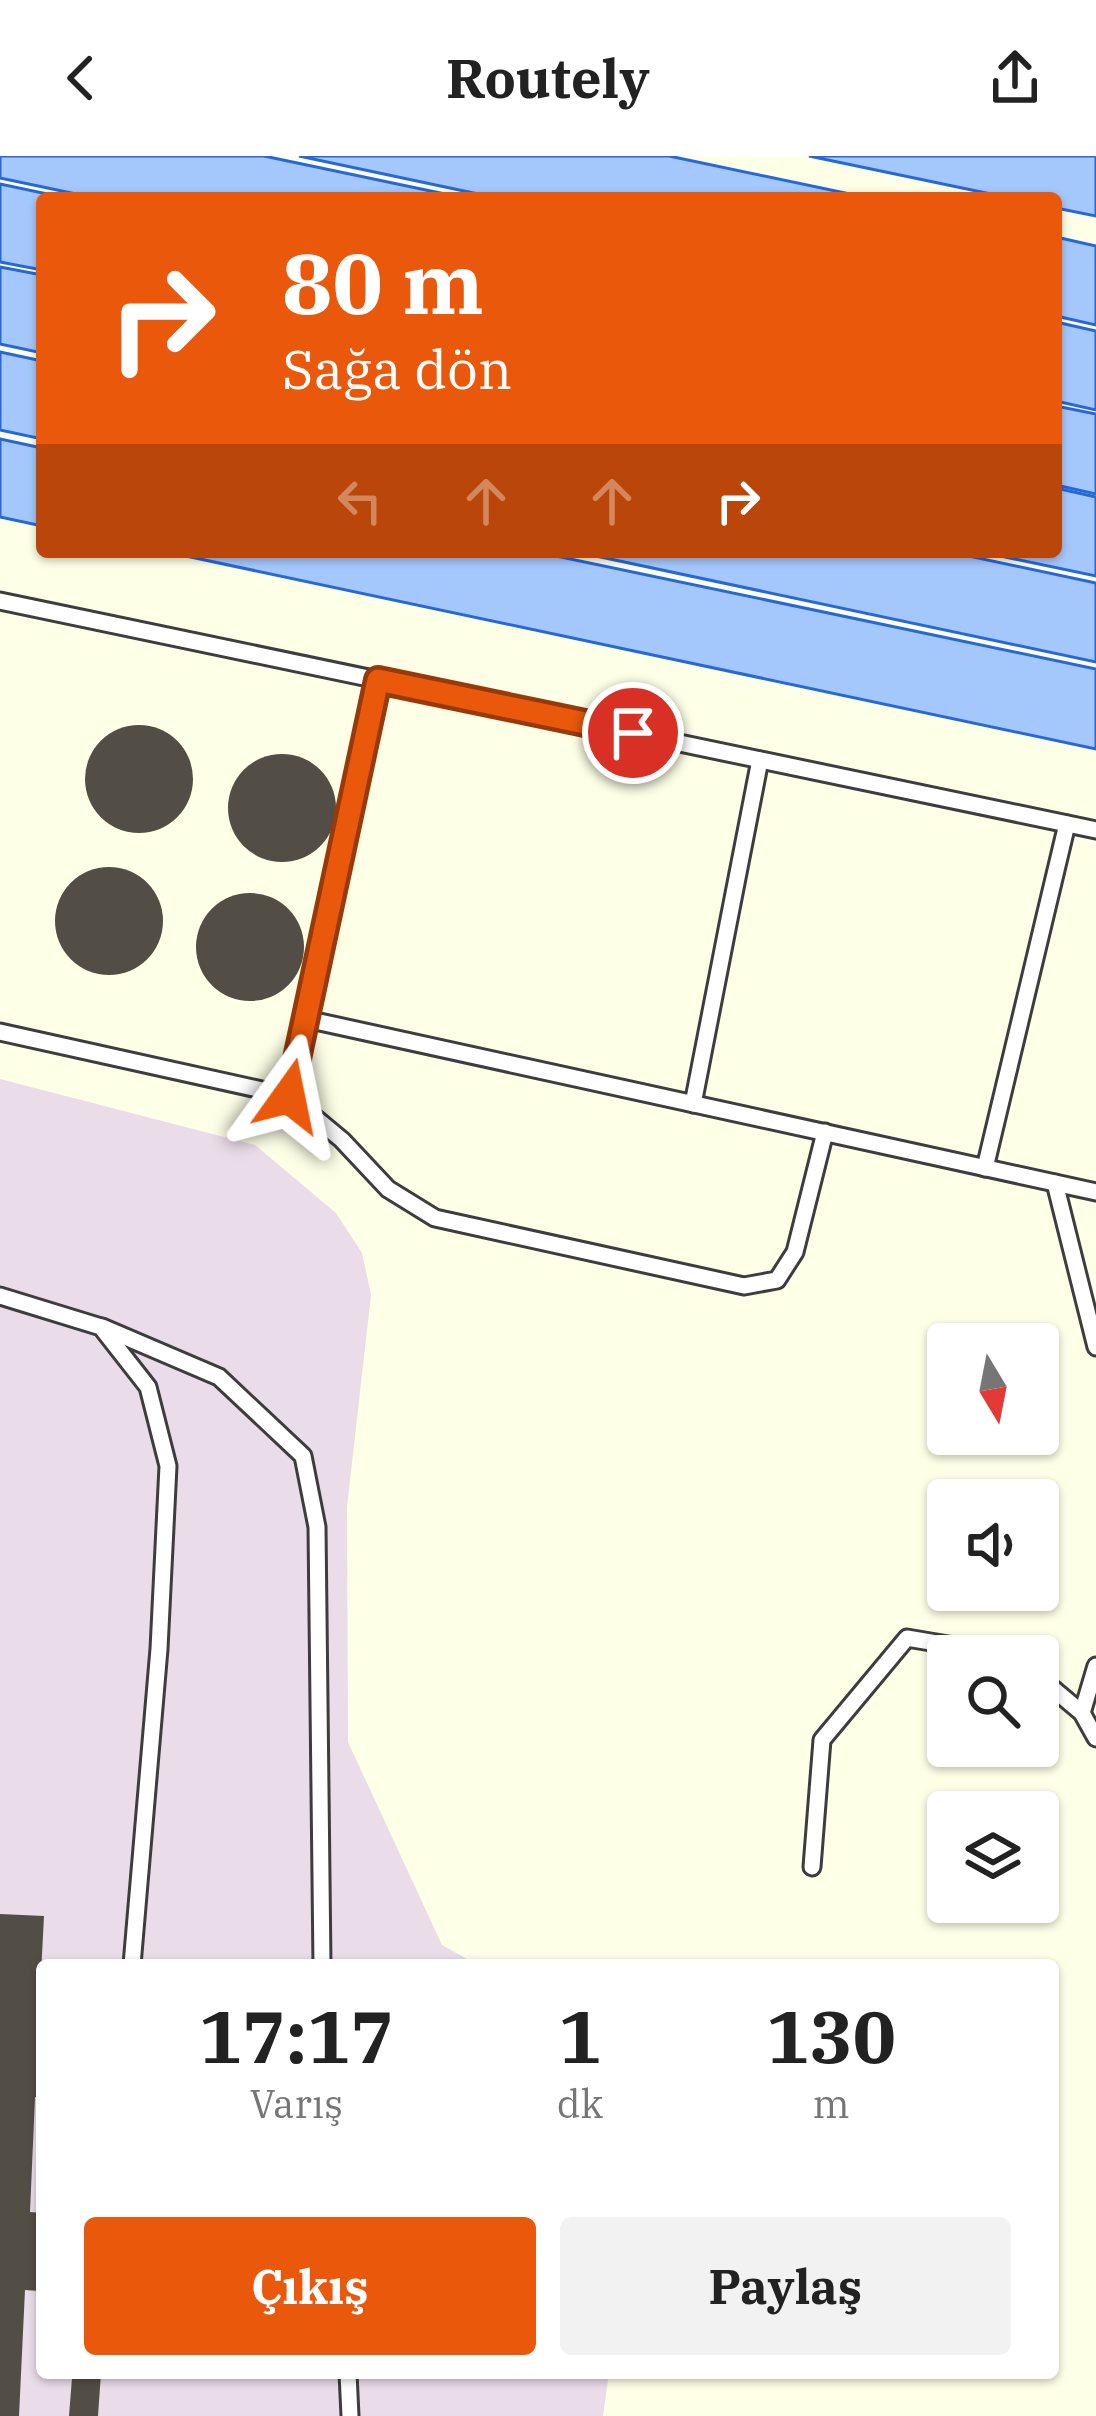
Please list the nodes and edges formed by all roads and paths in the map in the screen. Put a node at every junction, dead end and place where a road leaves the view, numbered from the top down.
1 (0, 601) edge
2 (378, 680) junction
3 (760, 760) junction
4 (1067, 824) junction
5 (1096, 830) edge
6 (306, 1019) junction
7 (0, 1032) edge
8 (289, 1096) junction
9 (694, 1104) junction
10 (826, 1132) junction
11 (986, 1168) junction
12 (1055, 1183) junction
13 (1096, 1192) edge
14 (0, 1295) edge
15 (101, 1327) junction
16 (1096, 1347) edge
17 (927, 1641) edge
18 (1096, 1666) edge
19 (1059, 1693) edge
20 (1082, 1712) junction
21 (1096, 1738) edge
22 (812, 1867) dead end
23 (133, 1959) edge
24 (322, 1959) edge
25 (348, 2379) edge
26 (350, 2416) edge

1 - 2 lane
2 - 3 lane
2 - 6 lane
3 - 4 lane
3 - 9 lane
4 - 5 lane
4 - 11 lane
6 - 8 lane
6 - 9 lane
7 - 8 lane
8 - 10 lane
9 - 10 lane
10 - 11 lane
11 - 12 lane
12 - 13 lane
12 - 16 lane
14 - 15 lane
15 - 23 lane
15 - 24 lane
17 - 22 lane
18 - 20 lane
19 - 20 lane
20 - 21 lane
25 - 26 lane

